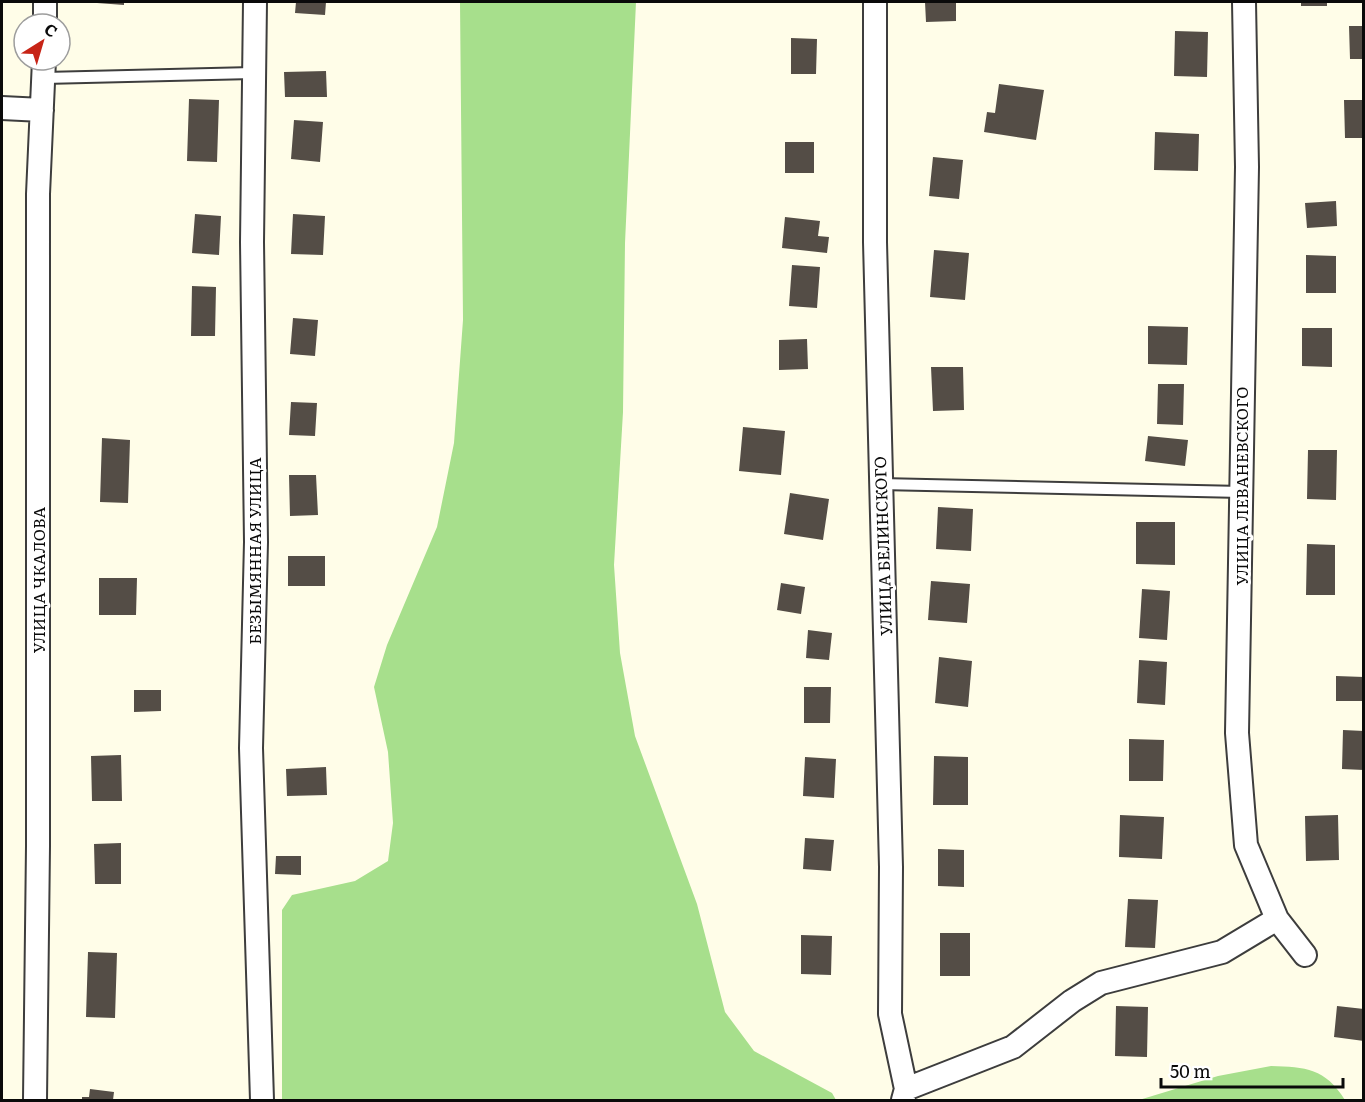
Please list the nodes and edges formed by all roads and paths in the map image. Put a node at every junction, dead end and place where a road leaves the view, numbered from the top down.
1 (255, 2) edge
2 (875, 2) edge
3 (1244, 2) edge
4 (72, 70) edge
5 (44, 72) edge
6 (254, 73) junction
7 (2, 108) edge
8 (42, 110) junction
9 (880, 484) junction
10 (1242, 492) junction
11 (1277, 920) junction
12 (1305, 955) dead end
13 (905, 1095) edge
14 (35, 1101) edge
15 (262, 1101) edge

1 - 6 street, БЕЗЫМЯННАЯ УЛИЦА
2 - 9 street, УЛИЦА БЕЛИНСКОГО
3 - 10 street, УЛИЦА ЛЕВАНЕВСКОГО
4 - 6 lane
5 - 8 street, УЛИЦА ЧКАЛОВА
6 - 15 street, БЕЗЫМЯННАЯ УЛИЦА
7 - 8 street
8 - 14 street, УЛИЦА ЧКАЛОВА
9 - 10 lane
9 - 13 street, УЛИЦА БЕЛИНСКОГО
10 - 11 street, УЛИЦА ЛЕВАНЕВСКОГО
11 - 12 street, УЛИЦА ЛЕВАНЕВСКОГО
11 - 13 street

